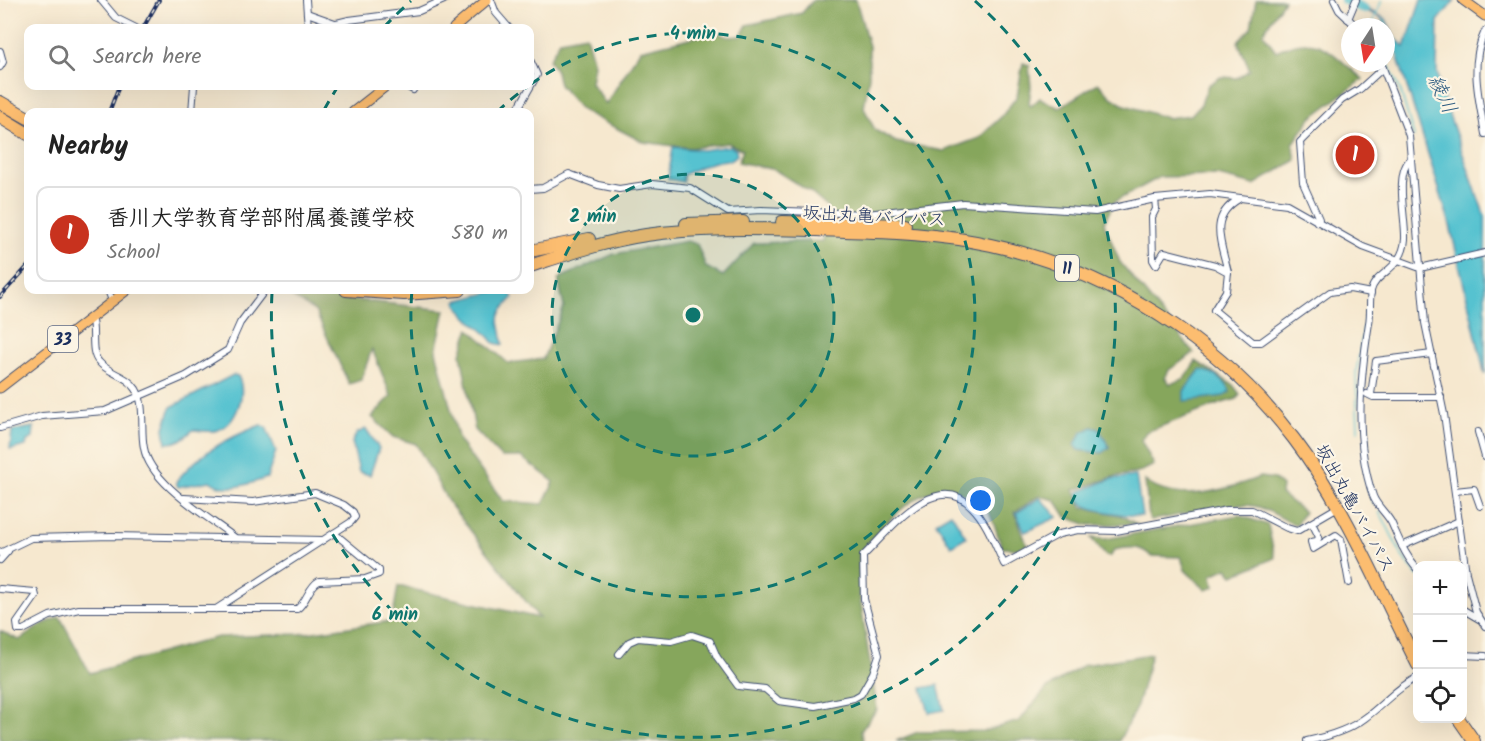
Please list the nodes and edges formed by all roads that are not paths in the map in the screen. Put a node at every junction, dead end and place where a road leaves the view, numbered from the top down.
1 (101, 0) edge
2 (306, 0) edge
3 (444, 0) edge
4 (487, 0) edge
5 (491, 0) edge
6 (1334, 0) edge
7 (1462, 0) edge
8 (1355, 3) edge
9 (307, 13) junction
10 (1485, 16) edge
11 (1347, 18) edge
12 (1348, 18) edge
13 (335, 23) junction
14 (128, 24) edge
15 (308, 24) edge
16 (331, 24) edge
17 (459, 24) edge
18 (505, 24) edge
19 (1485, 31) edge
20 (0, 51) edge
21 (0, 67) edge
22 (1376, 72) edge
23 (1384, 72) edge
24 (194, 90) edge
25 (381, 90) edge
26 (528, 90) edge
27 (0, 101) edge
28 (192, 108) edge
29 (358, 108) edge
30 (518, 108) edge
31 (24, 112) edge
32 (0, 116) edge
33 (24, 116) edge
34 (24, 131) edge
35 (1485, 134) edge
36 (1411, 159) junction
37 (534, 189) edge
38 (1155, 199) junction
39 (1240, 199) junction
40 (1317, 222) junction
41 (867, 223) junction
42 (589, 239) junction
43 (534, 250) edge
44 (576, 251) junction
45 (1485, 253) edge
46 (534, 257) edge
47 (1398, 261) junction
48 (534, 265) edge
49 (1420, 268) junction
50 (534, 270) edge
51 (1228, 272) junction
52 (1369, 293) junction
53 (109, 294) edge
54 (122, 294) edge
55 (262, 294) edge
56 (112, 301) junction
57 (91, 317) junction
58 (1432, 354) junction
59 (1231, 370) junction
60 (0, 388) edge
61 (1361, 394) junction
62 (1371, 394) junction
63 (139, 397) junction
64 (1441, 398) junction
65 (0, 428) edge
66 (1478, 432) dead end
67 (1485, 457) edge
68 (1455, 491) junction
69 (184, 498) junction
70 (1480, 506) dead end
71 (1338, 507) junction
72 (1459, 521) junction
73 (1312, 523) junction
74 (334, 533) junction
75 (235, 537) junction
76 (323, 540) junction
77 (1402, 546) junction
78 (10, 548) junction
79 (0, 553) edge
80 (0, 560) edge
81 (1413, 562) edge
82 (1349, 583) dead end
83 (0, 589) edge
84 (216, 609) junction
85 (1467, 612) edge
86 (1479, 619) junction
87 (1485, 626) edge
88 (1413, 638) edge
89 (619, 654) dead end
90 (1413, 655) edge
91 (1467, 655) edge
92 (1485, 656) edge
93 (1413, 680) edge
94 (1452, 723) edge
95 (1461, 723) edge
96 (1307, 741) edge
97 (1464, 741) edge
98 (1474, 741) edge

1 - 14 street
2 - 9 street
3 - 13 street
4 - 17 main road
5 - 18 street
6 - 11 street
7 - 10 main road
8 - 12 street
9 - 13 street
9 - 15 street
13 - 16 street
19 - 35 street
20 - 21 street
22 - 40 street
23 - 36 street
24 - 28 street
25 - 29 main road
26 - 30 street
27 - 31 highway
27 - 33 highway
32 - 34 highway
36 - 47 street
36 - 49 street
37 - 41 street
38 - 39 street
38 - 41 street
38 - 51 street
39 - 40 street
39 - 51 street
40 - 47 street
41 - 42 highway, 坂出丸亀バイパス / 11
41 - 44 highway, 坂出丸亀バイパス / 11
41 - 59 highway, 坂出丸亀バイパス / 11
42 - 43 highway, 11
42 - 46 highway, 坂出丸亀バイパス / 11
44 - 48 highway, 坂出丸亀バイパス / 11
44 - 50 highway
45 - 49 street
47 - 49 street
47 - 52 street
49 - 58 street
51 - 52 street
52 - 61 street
53 - 56 street
54 - 56 main road, 33
55 - 63 street
56 - 57 main road, 33
57 - 60 main road, 33
57 - 63 street
58 - 62 street
58 - 64 street
59 - 71 highway, 坂出丸亀バイパス / 11
59 - 88 highway, 坂出丸亀バイパス / 11
61 - 62 street
61 - 77 street
62 - 64 street
63 - 65 street
63 - 69 street
64 - 68 street
66 - 67 street
68 - 70 street
68 - 72 street
69 - 74 street
69 - 75 street
71 - 73 street
71 - 90 highway, 坂出丸亀バイパス / 11
72 - 77 street
72 - 86 street
73 - 82 street
73 - 89 street
74 - 76 street
74 - 84 street
75 - 76 street
75 - 78 street
76 - 84 street
77 - 81 street
78 - 79 street
78 - 80 street
83 - 84 street
85 - 86 street
86 - 87 street
91 - 92 street
93 - 96 street
94 - 97 highway
95 - 98 highway

